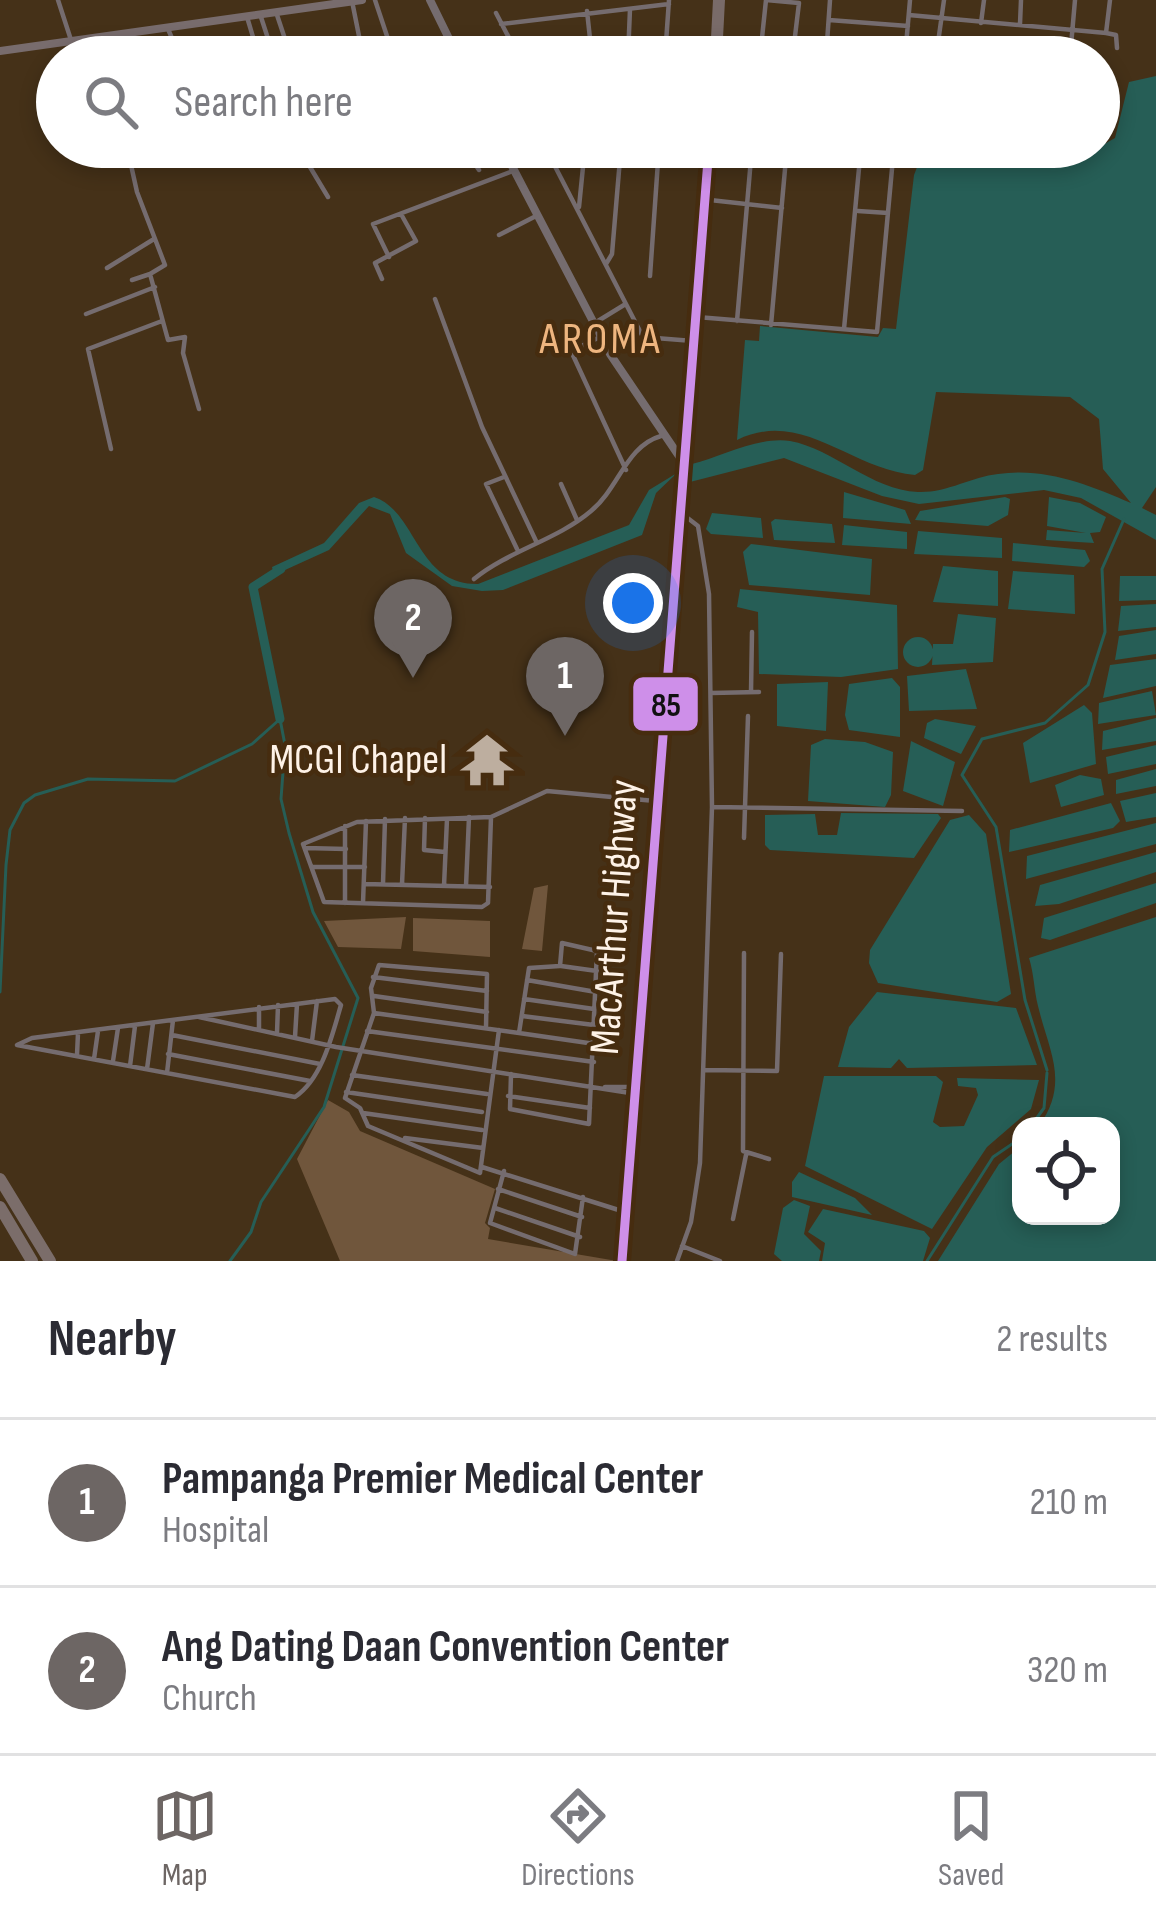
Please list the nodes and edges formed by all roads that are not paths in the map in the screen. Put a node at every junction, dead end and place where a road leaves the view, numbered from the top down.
1 (58, 0) edge
2 (362, 0) edge
3 (376, 0) edge
4 (430, 0) edge
5 (719, 0) edge
6 (830, 0) edge
7 (910, 0) edge
8 (944, 0) edge
9 (984, 0) edge
10 (1021, 0) edge
11 (1075, 0) edge
12 (1110, 0) edge
13 (352, 1) edge
14 (799, 1) edge
15 (669, 2) edge
16 (630, 6) junction
17 (587, 11) junction
18 (276, 12) junction
19 (260, 14) junction
20 (496, 14) dead end
21 (909, 15) junction
22 (247, 16) junction
23 (829, 20) junction
24 (942, 20) junction
25 (981, 23) junction
26 (501, 24) junction
27 (908, 26) junction
28 (1020, 27) junction
29 (168, 28) junction
30 (1071, 32) junction
31 (1106, 33) junction
32 (74, 36) edge
33 (107, 36) edge
34 (171, 36) edge
35 (253, 36) edge
36 (267, 36) edge
37 (284, 36) edge
38 (359, 36) edge
39 (387, 36) edge
40 (448, 36) edge
41 (508, 36) edge
42 (590, 36) edge
43 (629, 36) edge
44 (667, 36) edge
45 (717, 36) edge
46 (762, 36) edge
47 (795, 36) edge
48 (828, 36) edge
49 (907, 36) edge
50 (939, 36) edge
51 (1071, 36) edge
52 (1116, 36) edge
53 (36, 46) edge
54 (0, 51) edge
55 (133, 168) edge
56 (311, 168) edge
57 (512, 168) edge
58 (555, 168) edge
59 (583, 168) edge
60 (619, 168) edge
61 (658, 168) edge
62 (707, 168) edge
63 (750, 168) edge
64 (786, 168) edge
65 (860, 168) edge
66 (892, 168) edge
67 (513, 171) junction
68 (328, 197) dead end
69 (705, 200) junction
70 (747, 204) junction
71 (782, 208) junction
72 (579, 211) junction
73 (856, 211) junction
74 (888, 213) junction
75 (401, 214) junction
76 (536, 216) junction
77 (499, 235) dead end
78 (154, 239) junction
79 (389, 257) junction
80 (606, 264) junction
81 (107, 268) dead end
82 (150, 274) junction
83 (650, 276) dead end
84 (382, 279) dead end
85 (133, 280) dead end
86 (155, 287) junction
87 (435, 299) dead end
88 (626, 304) junction
89 (812, 313) dead end
90 (86, 314) dead end
91 (694, 317) junction
92 (162, 321) junction
93 (737, 321) junction
94 (593, 324) junction
95 (771, 325) junction
96 (811, 327) junction
97 (844, 329) junction
98 (600, 336) junction
99 (693, 341) junction
100 (199, 410) dead end
101 (661, 436) junction
102 (111, 448) dead end
103 (626, 470) junction
104 (684, 470) junction
105 (504, 477) junction
106 (561, 484) dead end
107 (680, 514) junction
108 (577, 520) junction
109 (536, 541) junction
110 (518, 550) junction
111 (475, 579) dead end
112 (752, 632) dead end
113 (710, 693) junction
114 (748, 716) dead end
115 (658, 801) junction
116 (712, 807) junction
117 (745, 808) junction
118 (962, 812) dead end
119 (447, 817) junction
120 (469, 817) junction
121 (491, 817) junction
122 (405, 818) junction
123 (424, 818) junction
124 (385, 819) junction
125 (366, 821) junction
126 (345, 826) junction
127 (744, 838) dead end
128 (305, 848) junction
129 (346, 849) junction
130 (446, 852) junction
131 (313, 867) junction
132 (346, 867) junction
133 (365, 867) junction
134 (364, 884) junction
135 (383, 884) junction
136 (402, 885) junction
137 (422, 886) junction
138 (444, 886) junction
139 (466, 886) junction
140 (490, 887) junction
141 (345, 903) junction
142 (364, 903) junction
143 (421, 904) junction
144 (744, 953) dead end
145 (781, 954) dead end
146 (560, 966) junction
147 (597, 971) junction
148 (373, 977) junction
149 (526, 980) junction
150 (488, 992) junction
151 (596, 992) junction
152 (374, 996) junction
153 (524, 999) junction
154 (317, 1001) junction
155 (296, 1004) junction
156 (278, 1005) junction
157 (259, 1007) junction
158 (241, 1009) junction
159 (594, 1009) junction
160 (487, 1012) junction
161 (374, 1013) junction
162 (194, 1016) junction
163 (522, 1016) junction
164 (173, 1020) junction
165 (153, 1023) junction
166 (594, 1025) junction
167 (135, 1026) junction
168 (242, 1026) junction
169 (118, 1028) junction
170 (486, 1028) junction
171 (259, 1030) junction
172 (499, 1030) junction
173 (98, 1031) junction
174 (368, 1031) junction
175 (519, 1033) junction
176 (78, 1034) junction
177 (277, 1034) junction
178 (172, 1035) junction
179 (295, 1037) junction
180 (312, 1041) junction
181 (595, 1044) junction
182 (333, 1046) junction
183 (495, 1048) junction
184 (359, 1050) junction
185 (77, 1054) junction
186 (168, 1054) junction
187 (94, 1059) junction
188 (113, 1061) junction
189 (594, 1062) junction
190 (320, 1064) junction
191 (130, 1066) junction
192 (147, 1069) junction
193 (704, 1070) junction
194 (741, 1070) junction
195 (491, 1071) junction
196 (167, 1072) junction
197 (511, 1074) junction
198 (352, 1075) junction
199 (311, 1082) junction
200 (592, 1085) junction
201 (635, 1090) junction
202 (346, 1092) junction
203 (487, 1094) junction
204 (508, 1096) junction
205 (590, 1108) junction
206 (484, 1112) junction
207 (363, 1113) junction
208 (483, 1130) junction
209 (398, 1138) junction
210 (483, 1148) junction
211 (746, 1155) junction
212 (769, 1159) dead end
213 (482, 1167) junction
214 (504, 1171) junction
215 (0, 1179) edge
216 (498, 1189) junction
217 (583, 1197) junction
218 (0, 1207) edge
219 (492, 1207) junction
220 (626, 1212) junction
221 (581, 1217) junction
222 (733, 1219) dead end
223 (580, 1237) junction
224 (682, 1246) junction
225 (32, 1261) edge
226 (50, 1261) edge
227 (622, 1261) edge
228 (677, 1261) edge
229 (720, 1261) edge

1 - 32 street
2 - 13 main road
3 - 39 street
4 - 40 street
5 - 45 highway
6 - 23 street
7 - 21 street
8 - 24 street
9 - 25 street
10 - 28 street
11 - 30 street
12 - 31 street
13 - 18 main road
13 - 38 street
14 - 46 street
14 - 47 street
15 - 16 street
15 - 44 street
16 - 17 street
16 - 43 street
17 - 26 street
17 - 42 street
18 - 19 main road
18 - 37 street
19 - 22 main road
19 - 36 street
20 - 26 street
21 - 24 street
21 - 27 street
22 - 29 main road
22 - 35 street
23 - 27 street
23 - 48 street
24 - 25 street
24 - 50 street
25 - 28 street
26 - 41 street
27 - 49 street
28 - 30 street
29 - 33 main road
29 - 34 street
30 - 31 street
30 - 51 street
31 - 52 street
53 - 54 main road
55 - 78 street
56 - 68 street
57 - 67 street
58 - 72 street
59 - 72 street
60 - 80 street
61 - 83 street
62 - 69 highway, MacArthur Highway
63 - 70 street
64 - 71 street
65 - 73 street
66 - 74 street
67 - 75 street
67 - 76 street
69 - 70 street
69 - 91 highway, MacArthur Highway
70 - 71 street
70 - 93 street
71 - 95 street
72 - 80 street
73 - 74 street
73 - 97 street
74 - 97 street
75 - 79 street
75 - 79 street
76 - 77 street
76 - 94 street
78 - 81 street
78 - 82 street
79 - 84 street
80 - 88 street
82 - 85 street
82 - 86 street
86 - 90 street
86 - 92 street
87 - 105 street
88 - 94 street
88 - 99 street
89 - 96 street
91 - 93 street
91 - 99 highway, MacArthur Highway
92 - 100 street
92 - 102 street
93 - 95 street
94 - 98 street
95 - 96 street
96 - 97 street
98 - 101 street
98 - 103 street
99 - 104 highway, MacArthur Highway
101 - 103 street
101 - 104 street
103 - 108 street
104 - 107 highway, MacArthur Highway
105 - 109 street
105 - 110 street
106 - 108 street
107 - 113 street
107 - 115 highway, MacArthur Highway
108 - 109 street
109 - 110 street
110 - 111 street
112 - 113 street
113 - 116 street
114 - 117 street
115 - 121 street
115 - 201 highway, MacArthur Highway
116 - 117 street
116 - 193 street
117 - 118 street
117 - 127 street
119 - 120 street
119 - 123 street
119 - 130 street
120 - 121 street
120 - 139 street
121 - 140 street
122 - 123 street
122 - 124 street
122 - 136 street
123 - 130 street
124 - 125 street
124 - 135 street
125 - 126 street
125 - 133 street
126 - 128 street
126 - 129 street
128 - 129 street
128 - 131 street
129 - 132 street
130 - 138 street
131 - 132 street
131 - 141 street
132 - 133 street
132 - 141 street
133 - 134 street
134 - 135 street
134 - 142 street
135 - 136 street
136 - 137 street
137 - 138 street
137 - 143 street
138 - 139 street
139 - 140 street
140 - 143 street
141 - 142 street
142 - 143 street
144 - 194 street
145 - 194 street
146 - 147 street
146 - 147 street
146 - 149 street
147 - 151 street
148 - 150 street
148 - 150 street
148 - 152 street
149 - 151 street
149 - 153 street
150 - 160 street
151 - 159 street
152 - 160 street
152 - 161 street
153 - 159 street
153 - 163 street
154 - 155 street
154 - 180 street
154 - 182 street
155 - 156 street
155 - 179 street
156 - 157 street
156 - 177 street
157 - 158 street
157 - 171 street
158 - 162 street
158 - 168 street
159 - 166 street
160 - 170 street
161 - 170 street
161 - 174 street
162 - 164 street
162 - 168 street
163 - 166 street
163 - 175 street
164 - 165 street
164 - 178 street
165 - 167 street
165 - 192 street
166 - 181 street
167 - 169 street
167 - 191 street
168 - 171 street
169 - 173 street
169 - 188 street
170 - 172 street
171 - 177 street
172 - 175 street
172 - 183 street
173 - 176 street
173 - 187 street
174 - 183 street
174 - 184 street
175 - 181 street
176 - 185 street
176 - 185 street
177 - 179 street
178 - 186 street
178 - 190 street
179 - 180 street
180 - 182 street
181 - 189 street
182 - 184 street
182 - 190 street
183 - 189 street
183 - 195 street
184 - 195 street
184 - 198 street
185 - 187 street
186 - 196 street
186 - 199 street
187 - 188 street
188 - 191 street
189 - 200 street
190 - 199 street
191 - 192 street
192 - 196 street
193 - 194 street
193 - 224 street
194 - 211 street
195 - 197 street
195 - 203 street
196 - 199 street
197 - 200 street
197 - 204 street
198 - 202 street
198 - 203 street
200 - 201 street
200 - 205 street
201 - 220 highway, MacArthur Highway
202 - 206 street
202 - 207 street
203 - 206 street
204 - 205 street
204 - 205 street
206 - 208 street
207 - 208 street
207 - 209 street
208 - 210 street
209 - 210 street
209 - 213 street
210 - 213 street
211 - 212 street
211 - 222 street
213 - 214 street
214 - 216 street
214 - 217 street
215 - 226 highway
216 - 219 street
216 - 221 street
217 - 220 street
217 - 221 street
218 - 225 highway
219 - 223 street
219 - 223 street
220 - 227 highway, MacArthur Highway
221 - 223 street
224 - 228 street
224 - 229 street

